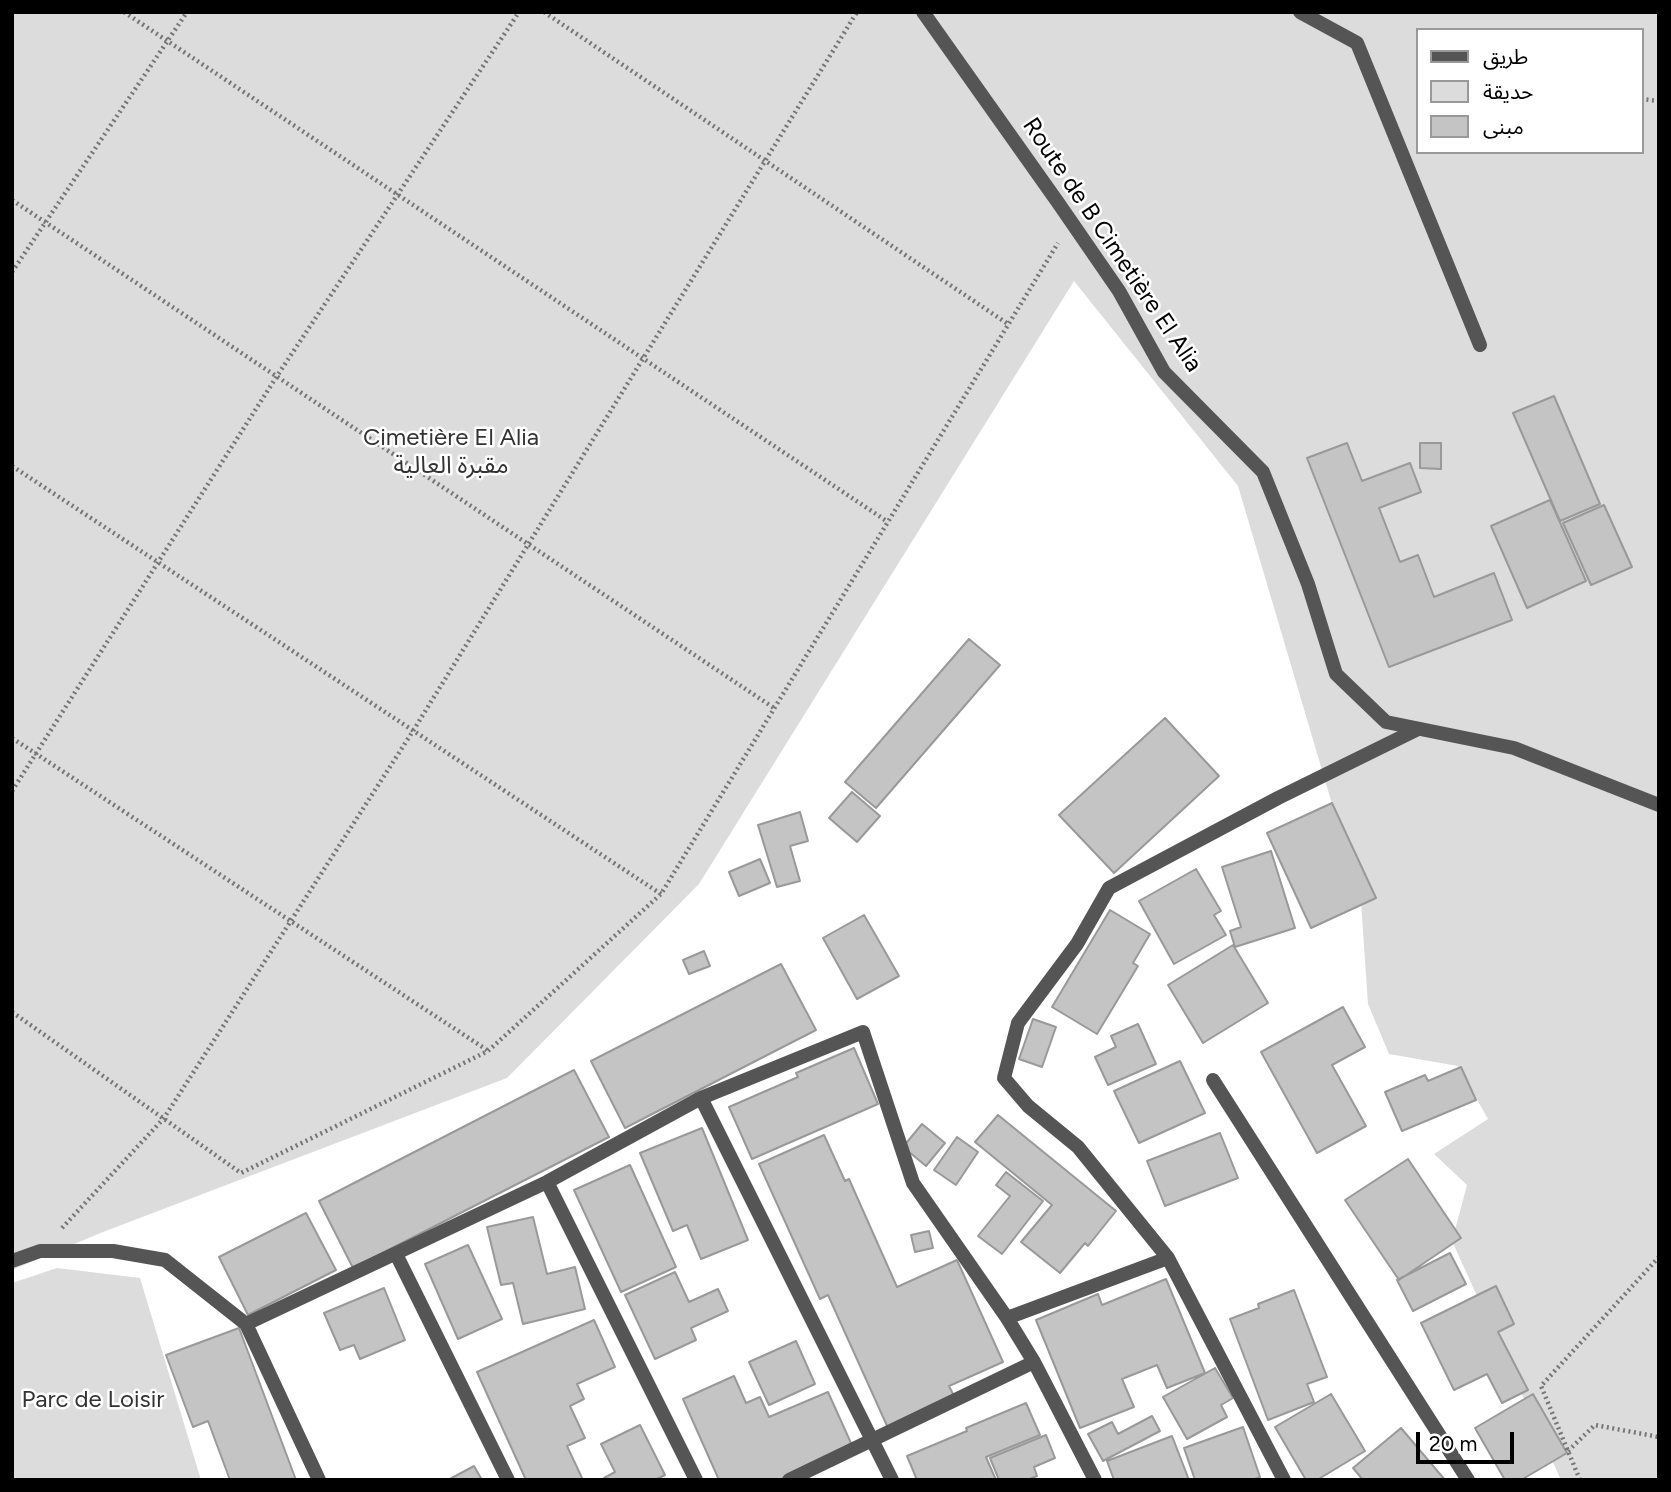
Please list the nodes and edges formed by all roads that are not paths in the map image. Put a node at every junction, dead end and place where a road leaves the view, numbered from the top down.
1 (923, 12) edge
2 (1300, 12) edge
3 (1480, 345) dead end
4 (1418, 729) junction
5 (1659, 805) edge
6 (1213, 1080) dead end
7 (701, 1098) junction
8 (547, 1182) junction
9 (396, 1254) junction
10 (1168, 1258) junction
11 (12, 1261) edge
12 (1007, 1318) junction
13 (246, 1324) junction
14 (1034, 1362) junction
15 (871, 1439) junction
16 (319, 1480) edge
17 (508, 1480) edge
18 (696, 1480) edge
19 (789, 1480) edge
20 (892, 1480) edge
21 (1095, 1480) edge
22 (1284, 1480) edge
23 (1468, 1480) edge

1 - 4 street, Route de B Cimetière El Alia
2 - 3 street
4 - 5 street, Route de B Cimetière El Alia
4 - 10 street
6 - 23 street
7 - 8 street
7 - 12 street
7 - 15 street
8 - 9 street
8 - 18 street
9 - 13 street
9 - 17 street
10 - 12 street
10 - 22 street
11 - 13 street
12 - 14 street
13 - 16 street
14 - 15 street
14 - 21 street
15 - 19 street
15 - 20 street

